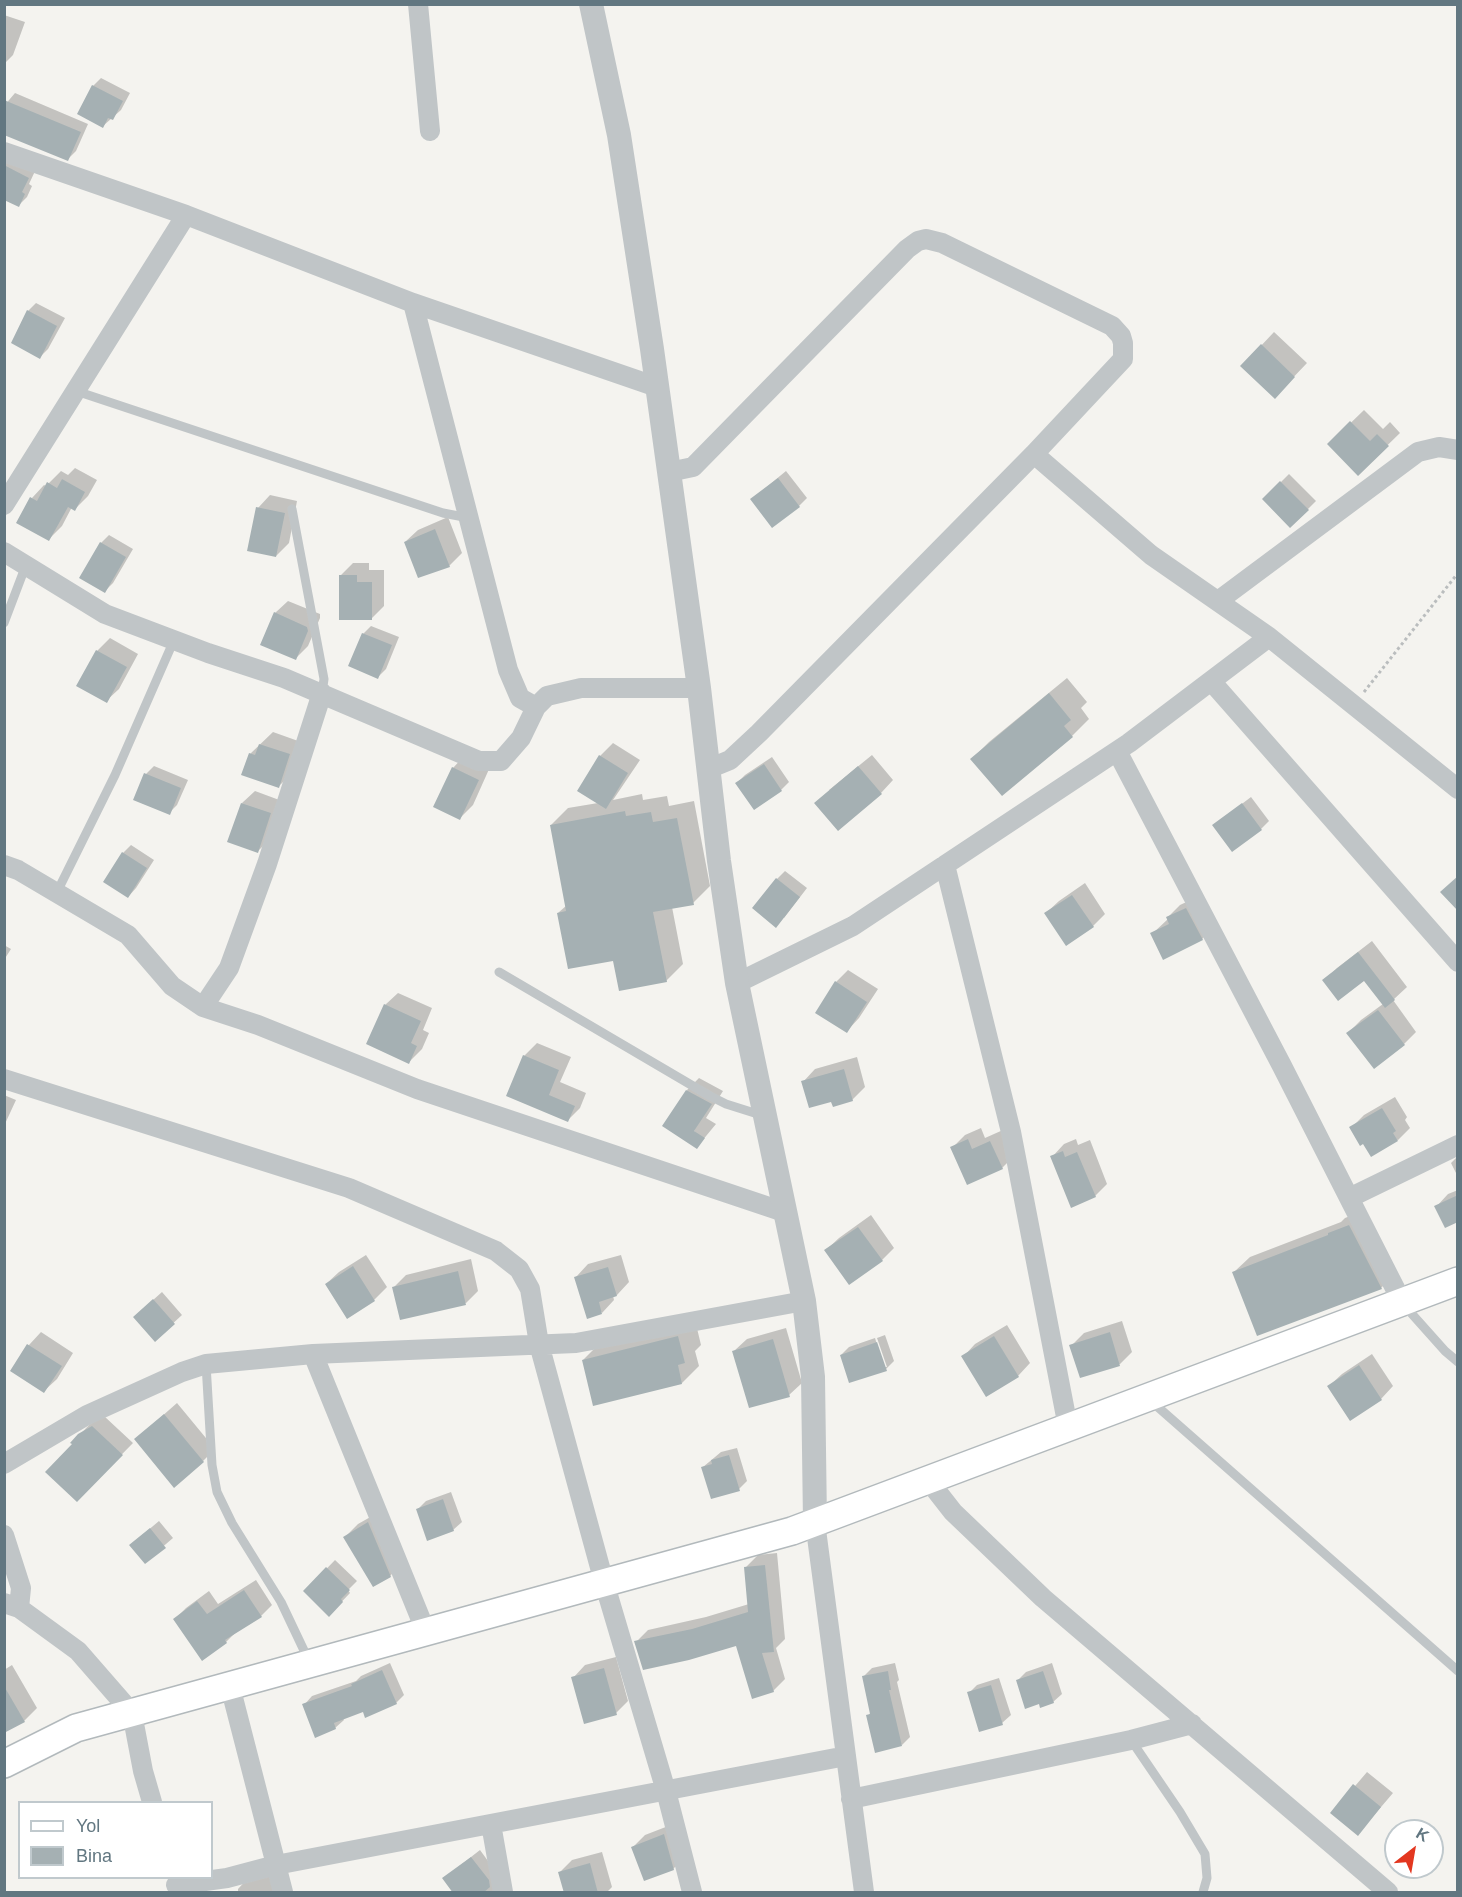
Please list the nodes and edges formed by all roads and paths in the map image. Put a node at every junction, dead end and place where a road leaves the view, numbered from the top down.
1 (418, 4) edge
2 (591, 4) edge
3 (430, 131) dead end
4 (4, 152) edge
5 (186, 215) junction
6 (412, 303) junction
7 (657, 387) junction
8 (76, 391) junction
9 (1458, 450) edge
10 (1034, 454) junction
11 (669, 472) junction
12 (4, 505) edge
13 (292, 509) dead end
14 (468, 518) junction
15 (4, 552) edge
16 (26, 565) junction
17 (1458, 573) edge
18 (1218, 601) junction
19 (4, 623) edge
20 (1269, 637) junction
21 (174, 640) junction
22 (1211, 681) junction
23 (699, 688) junction
24 (322, 693) junction
25 (1354, 706) junction
26 (536, 707) junction
27 (1116, 751) junction
28 (708, 769) junction
29 (1458, 789) edge
30 (4, 865) edge
31 (945, 865) junction
32 (57, 892) junction
33 (1458, 962) edge
34 (499, 972) dead end
35 (737, 983) junction
36 (203, 1006) junction
37 (4, 1079) edge
38 (766, 1117) junction
39 (1458, 1145) edge
40 (1349, 1198) junction
41 (787, 1213) junction
42 (1458, 1281) edge
43 (804, 1301) junction
44 (1402, 1302) junction
45 (539, 1344) junction
46 (313, 1354) junction
47 (1458, 1362) edge
48 (206, 1364) junction
49 (1147, 1398) junction
50 (1068, 1427) junction
51 (4, 1464) edge
52 (928, 1480) junction
53 (815, 1522) junction
54 (4, 1535) edge
55 (604, 1582) junction
56 (12, 1605) edge
57 (426, 1632) junction
58 (310, 1664) junction
59 (1458, 1671) edge
60 (230, 1686) junction
61 (132, 1713) junction
62 (1192, 1724) junction
63 (1131, 1740) junction
64 (846, 1756) junction
65 (4, 1764) edge
66 (666, 1791) junction
67 (851, 1799) junction
68 (151, 1801) edge
69 (491, 1824) junction
70 (276, 1865) junction
71 (176, 1885) edge
72 (283, 1893) edge
73 (503, 1893) edge
74 (692, 1893) edge
75 (864, 1893) edge
76 (1203, 1893) edge
77 (1388, 1893) edge

1 - 3 street
2 - 7 street
4 - 5 street
5 - 6 street
5 - 8 street
6 - 7 street
6 - 14 street
7 - 11 street
8 - 12 street
8 - 14 lane
9 - 18 street
10 - 11 street
10 - 18 street
10 - 28 street
11 - 23 street
13 - 24 lane
14 - 26 street
15 - 16 street
16 - 19 lane
16 - 21 street
17 - 25 path
18 - 20 street
20 - 22 street
20 - 25 street
21 - 24 street
21 - 32 lane
22 - 27 street
22 - 33 street
23 - 26 street
23 - 28 street
24 - 26 street
24 - 36 street
25 - 29 street
27 - 31 street
27 - 40 street
28 - 35 street
30 - 32 street
31 - 35 street
31 - 50 street
32 - 36 street
34 - 38 lane
35 - 38 street
36 - 41 street
37 - 45 street
38 - 41 street
39 - 40 street
40 - 44 street
41 - 43 street
42 - 44 main road
43 - 45 street
43 - 53 street
44 - 47 lane
44 - 49 main road
45 - 46 street
45 - 55 street
46 - 48 street
46 - 57 street
48 - 51 street
48 - 58 lane
49 - 50 main road
49 - 59 lane
50 - 52 main road
52 - 53 main road
52 - 62 street
53 - 55 main road
53 - 64 street
54 - 56 street
55 - 57 main road
55 - 66 street
56 - 61 street
57 - 58 main road
58 - 60 main road
60 - 61 main road
60 - 70 street
61 - 65 main road
61 - 68 street
62 - 63 street
62 - 77 street
63 - 67 street
63 - 76 lane
64 - 66 street
64 - 67 street
66 - 69 street
66 - 74 street
67 - 75 street
69 - 70 street
69 - 73 street
70 - 71 street
70 - 72 street

